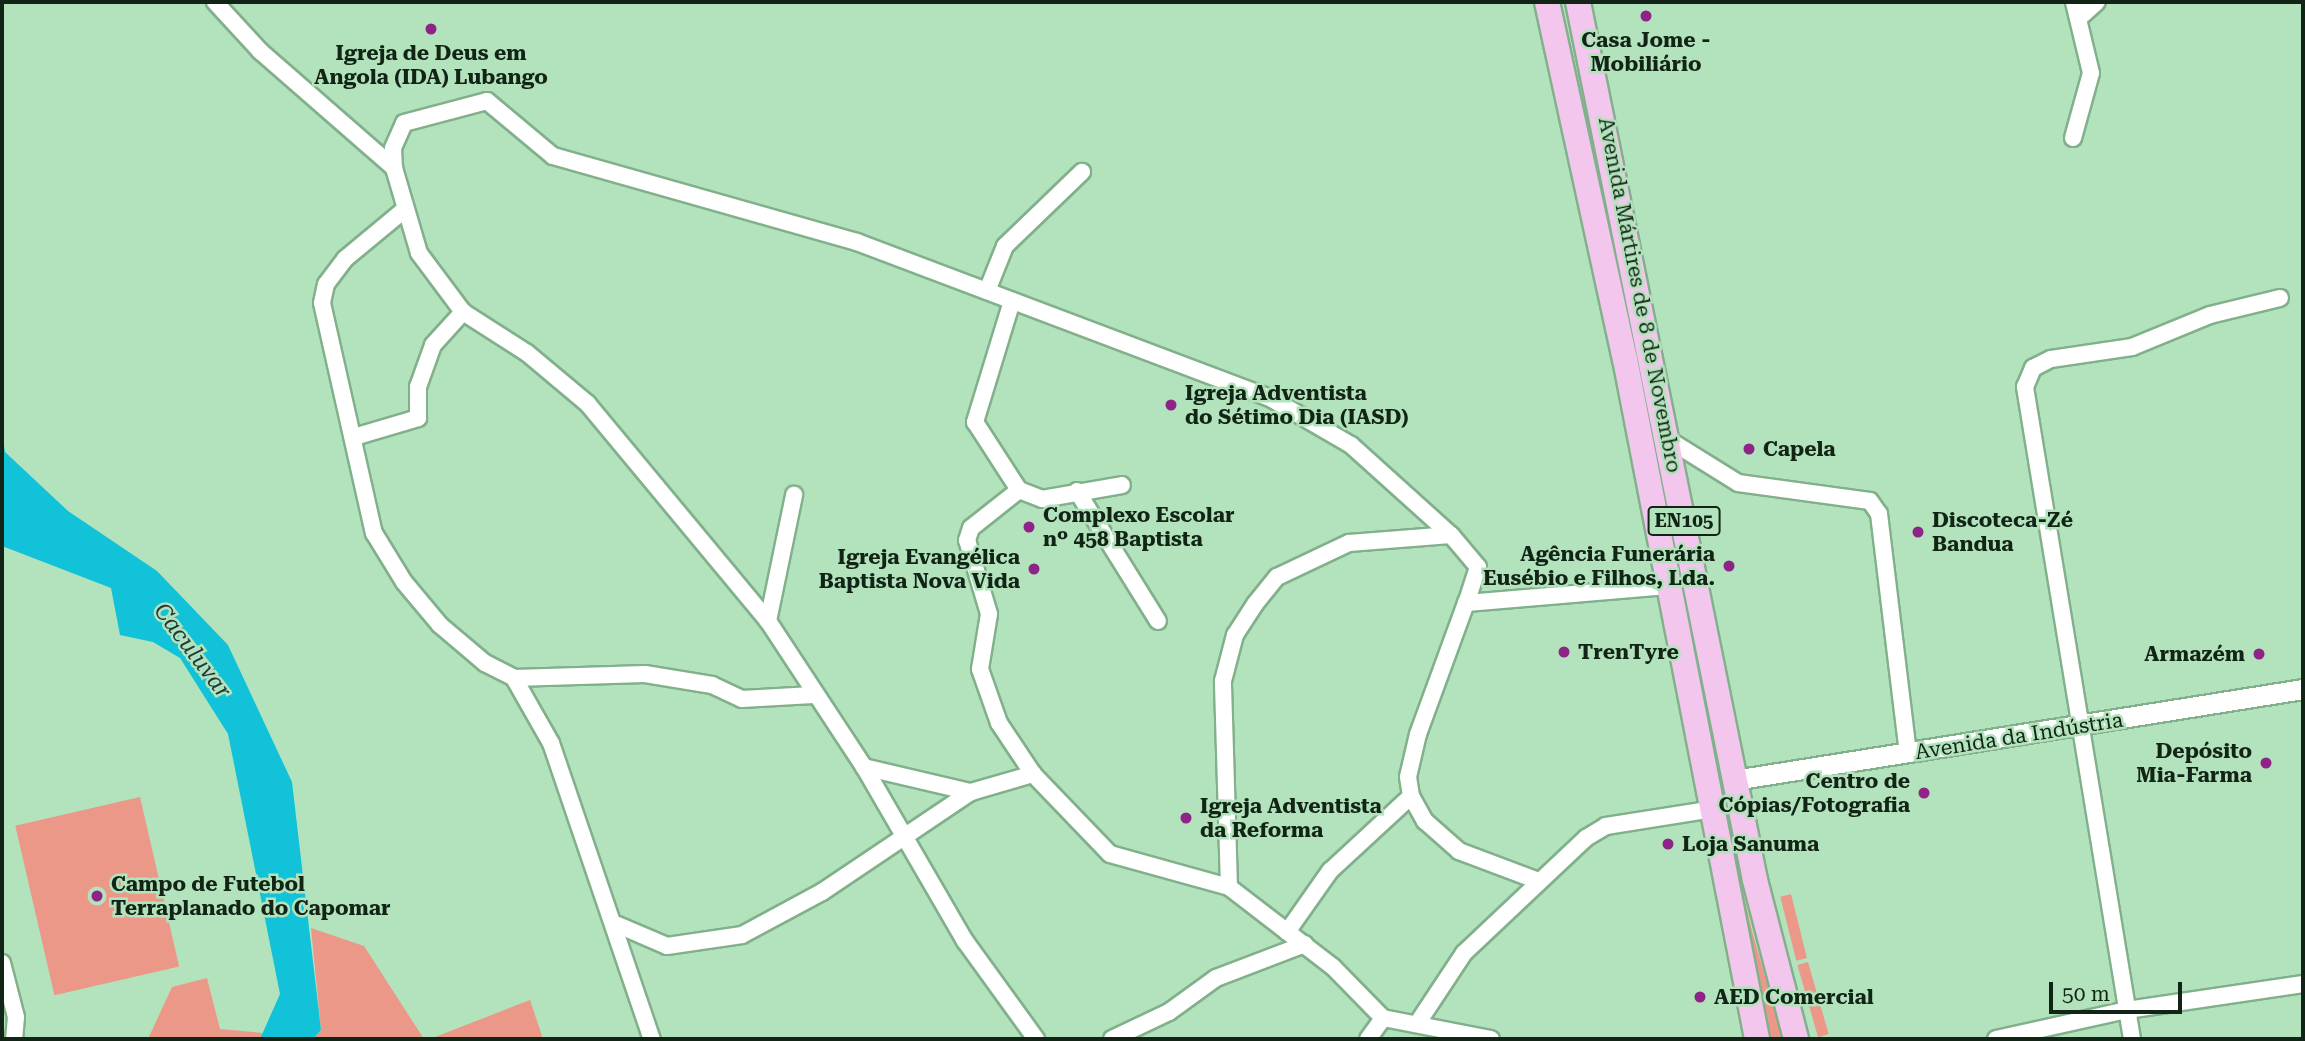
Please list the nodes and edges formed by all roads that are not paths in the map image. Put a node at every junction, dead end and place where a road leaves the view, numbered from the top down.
1 (215, 2) edge
2 (1547, 2) edge
3 (1578, 2) edge
4 (2074, 2) edge
5 (2097, 2) edge
6 (2079, 18) junction
7 (2073, 138) dead end
8 (394, 168) junction
9 (1082, 172) dead end
10 (404, 211) junction
11 (987, 291) junction
12 (2280, 298) dead end
13 (1012, 301) junction
14 (463, 312) junction
15 (354, 437) junction
16 (1669, 440) junction
17 (1122, 485) dead end
18 (1019, 490) junction
19 (1077, 491) junction
20 (794, 495) dead end
21 (1451, 535) junction
22 (1668, 586) junction
23 (1466, 603) junction
24 (768, 621) junction
25 (1158, 621) dead end
26 (514, 678) junction
27 (2303, 689) edge
28 (813, 695) junction
29 (2081, 727) junction
30 (1908, 753) junction
31 (864, 767) junction
32 (1033, 774) junction
33 (1734, 780) junction
34 (971, 792) junction
35 (1411, 796) junction
36 (1713, 809) junction
37 (904, 839) junction
38 (1536, 880) junction
39 (1229, 887) junction
40 (618, 925) junction
41 (1287, 932) junction
42 (1305, 944) junction
43 (2, 963) edge
44 (2303, 984) edge
45 (2127, 1010) junction
46 (1383, 1018) junction
47 (1417, 1024) junction
48 (14, 1039) edge
49 (652, 1039) edge
50 (1036, 1039) edge
51 (1112, 1039) edge
52 (1367, 1039) edge
53 (1492, 1039) edge
54 (1757, 1039) edge
55 (1796, 1039) edge
56 (1996, 1039) edge
57 (2132, 1039) edge

1 - 8 street
2 - 22 main road, Avenida Mártires de 8 de Novembro / EN105
3 - 16 main road, Avenida Mártires de 8 de Novembro / EN105
4 - 6 street
5 - 6 street
6 - 7 street
8 - 10 street
8 - 11 street
9 - 11 street
10 - 14 street
10 - 15 street
11 - 13 street
12 - 29 street
13 - 18 street
13 - 21 street
14 - 15 street
14 - 24 street
15 - 26 street
16 - 30 street
16 - 33 main road, Avenida Mártires de 8 de Novembro / EN105
17 - 19 street
18 - 19 street
18 - 32 street
19 - 25 street
20 - 24 street
21 - 23 street
21 - 39 street
22 - 23 street
22 - 36 main road, Avenida Mártires de 8 de Novembro / EN105
23 - 35 street
24 - 28 street
26 - 28 street
26 - 40 street
27 - 29 street, Avenida da Indústria
28 - 31 street
29 - 30 street, Avenida da Indústria
29 - 45 street
30 - 33 street, Avenida da Indústria
31 - 34 street
31 - 37 street
32 - 34 street
32 - 39 street
33 - 55 main road, Avenida Mártires de 8 de Novembro / EN105
34 - 37 street
35 - 38 street
35 - 41 street
36 - 38 street
36 - 54 main road, Avenida Mártires de 8 de Novembro / EN105
37 - 40 street
37 - 50 street
38 - 47 street
39 - 41 street
40 - 49 street
41 - 42 street
42 - 46 street
42 - 51 street
43 - 48 street
44 - 45 street
45 - 56 street
45 - 57 street
46 - 47 street
46 - 52 street
47 - 53 street

